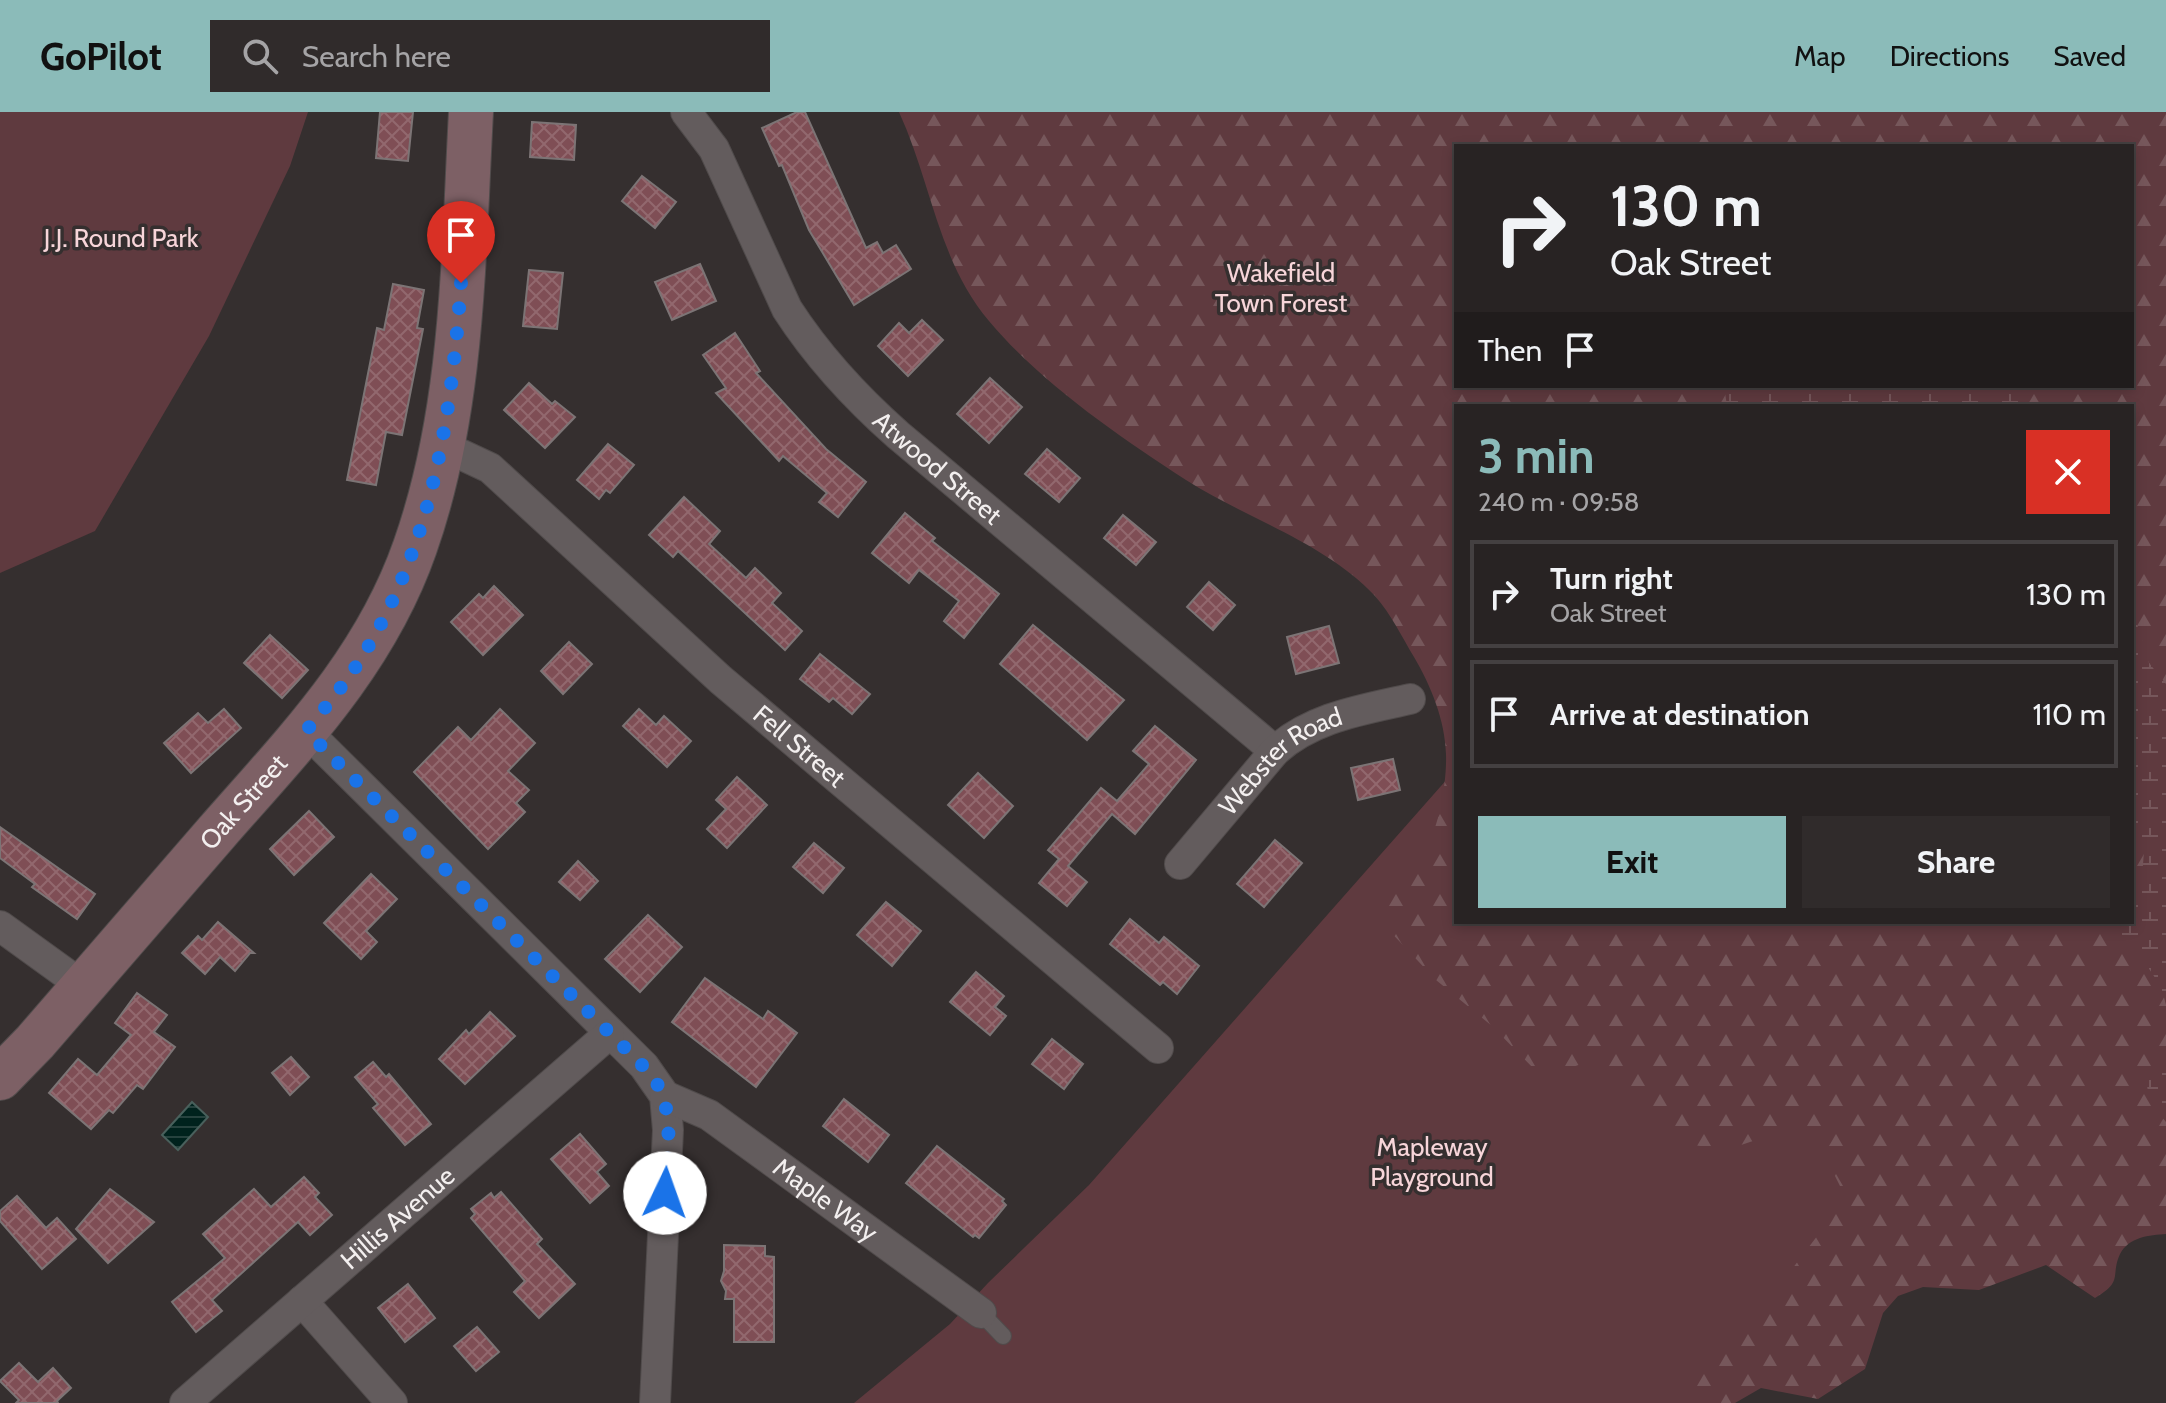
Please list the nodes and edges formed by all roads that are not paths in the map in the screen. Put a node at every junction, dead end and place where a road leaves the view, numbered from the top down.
1 (471, 112) edge
2 (686, 112) edge
3 (443, 446) junction
4 (1410, 699) dead end
5 (306, 731) junction
6 (1275, 751) junction
7 (1180, 864) dead end
8 (0, 926) edge
9 (83, 986) junction
10 (609, 1034) junction
11 (1158, 1048) dead end
12 (0, 1078) edge
13 (665, 1096) junction
14 (302, 1301) junction
15 (981, 1313) joint
16 (1003, 1336) dead end
17 (185, 1403) edge
18 (392, 1403) edge
19 (655, 1403) edge

1 - 3 street, Oak Street
2 - 6 street, Atwood Street
3 - 5 street, Oak Street
3 - 11 street, Fell Street
4 - 6 street, Webster Road
5 - 9 street, Oak Street
5 - 10 street
6 - 7 street, Webster Road
8 - 9 street
9 - 12 street, Oak Street
10 - 13 street
10 - 14 street, Hillis Avenue
13 - 15 street, Maple Way
13 - 19 street
14 - 17 street, Hillis Avenue
14 - 18 street
15 - 16 lane

